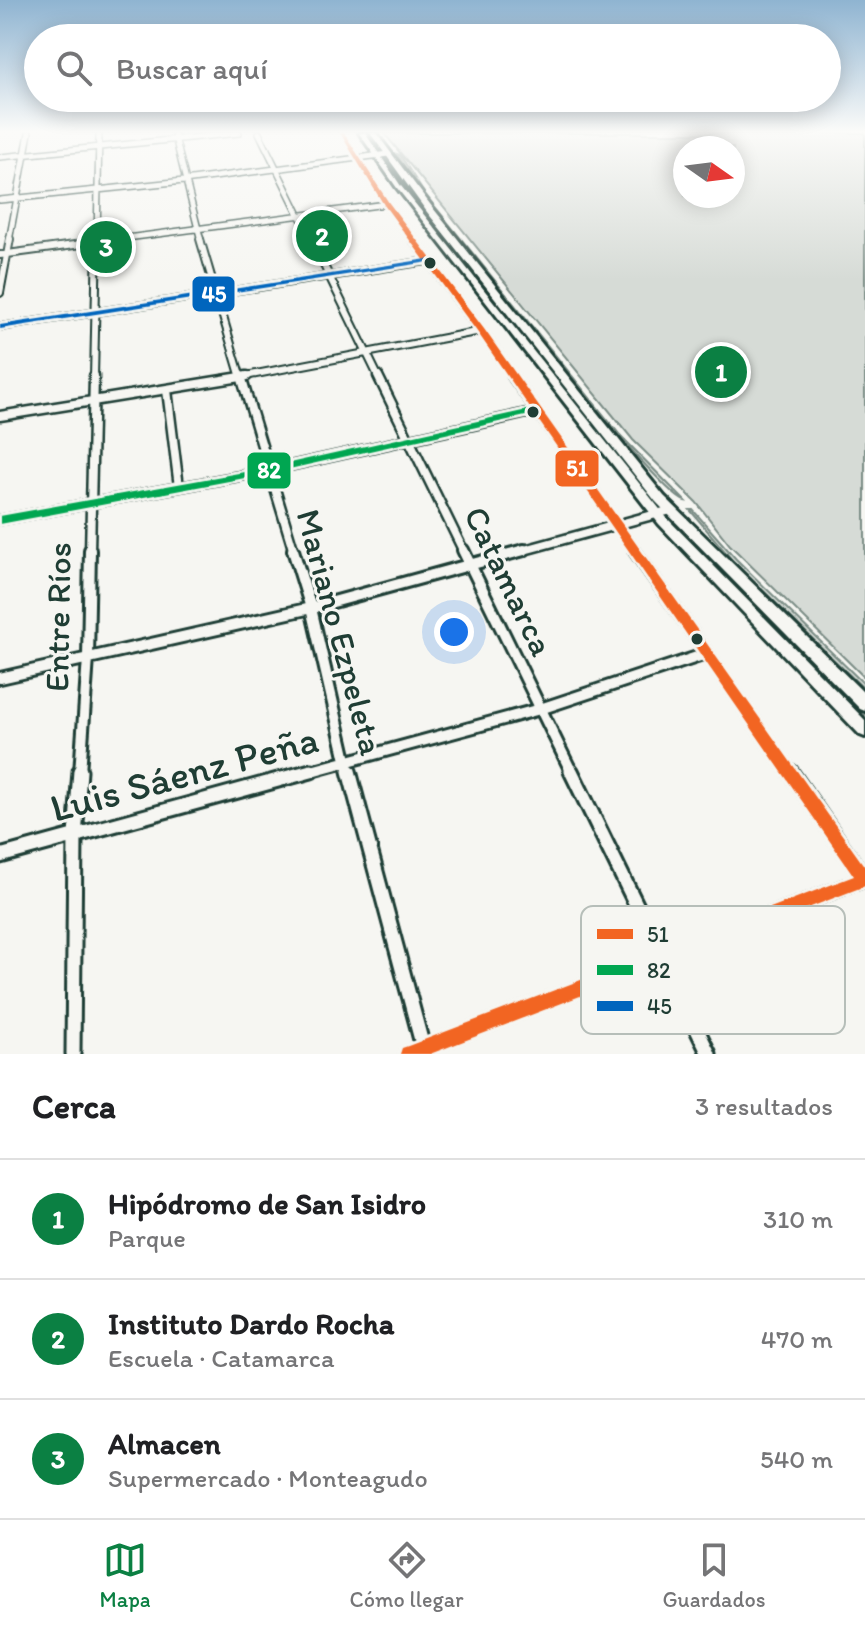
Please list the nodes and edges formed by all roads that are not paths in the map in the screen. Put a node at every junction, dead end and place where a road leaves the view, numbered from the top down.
1 (21, 182) edge
2 (98, 182) edge
3 (173, 182) edge
4 (184, 182) edge
5 (284, 182) edge
6 (373, 182) edge
7 (402, 182) edge
8 (405, 182) edge
9 (98, 190) junction
10 (19, 198) junction
11 (0, 200) edge
12 (386, 204) junction
13 (299, 216) junction
14 (199, 231) junction
15 (97, 244) junction
16 (3, 255) edge
17 (427, 261) junction
18 (328, 276) junction
19 (0, 293) edge
20 (216, 294) junction
21 (96, 312) junction
22 (0, 327) edge
23 (481, 331) junction
24 (367, 354) junction
25 (241, 377) junction
26 (167, 390) junction
27 (91, 403) junction
28 (536, 411) junction
29 (0, 416) edge
30 (408, 438) junction
31 (267, 471) junction
32 (179, 487) junction
33 (89, 503) junction
34 (671, 510) junction
35 (657, 514) junction
36 (0, 520) edge
37 (616, 523) junction
38 (470, 564) junction
39 (311, 608) junction
40 (706, 654) junction
41 (88, 658) junction
42 (0, 678) edge
43 (865, 704) edge
44 (540, 709) junction
45 (865, 730) edge
46 (346, 762) junction
47 (75, 836) junction
48 (0, 856) edge
49 (865, 879) edge
50 (636, 906) edge
51 (794, 906) edge
52 (581, 989) edge
53 (699, 1034) edge
54 (424, 1051) edge
55 (73, 1054) edge
56 (408, 1054) edge
57 (709, 1054) edge

1 - 10 street
2 - 9 street, Entre Ríos
3 - 9 street
4 - 14 street, Mariano Ezpeleta
5 - 13 street, Catamarca
6 - 12 street
7 - 35 main road
8 - 34 main road
9 - 10 street
9 - 15 street, Entre Ríos
10 - 11 street
10 - 16 street
12 - 13 street
12 - 17 street
13 - 14 street
13 - 18 street, Catamarca
14 - 15 street
14 - 20 street, Mariano Ezpeleta
15 - 16 street
15 - 21 street, Entre Ríos
16 - 19 street
17 - 18 street
17 - 23 street
18 - 20 street
18 - 24 street, Catamarca
20 - 21 street
20 - 25 street, Mariano Ezpeleta
21 - 22 street
21 - 27 street, Entre Ríos
23 - 24 street
23 - 28 street
24 - 25 street
24 - 30 street, Catamarca
25 - 26 street
25 - 31 street, Mariano Ezpeleta
26 - 27 street
26 - 32 street
27 - 29 street
27 - 33 street, Entre Ríos
28 - 30 street
28 - 37 street
30 - 31 street
30 - 38 street, Catamarca
31 - 32 street
31 - 39 street, Mariano Ezpeleta
32 - 33 street
33 - 36 street
33 - 41 street, Entre Ríos
34 - 35 street
34 - 43 main road
35 - 37 street
35 - 45 main road
37 - 38 street
37 - 40 street
38 - 39 street
38 - 44 street, Catamarca
39 - 41 street
39 - 46 street, Mariano Ezpeleta
40 - 44 street, Luis Sáenz Peña
40 - 49 street
41 - 42 street
41 - 47 street, Entre Ríos
44 - 46 street, Luis Sáenz Peña
44 - 50 street, Catamarca
46 - 47 street, Luis Sáenz Peña
46 - 54 street, Mariano Ezpeleta
47 - 48 street, Luis Sáenz Peña
47 - 55 street, Entre Ríos
49 - 51 street
52 - 54 street
53 - 57 street, Catamarca
54 - 56 street

